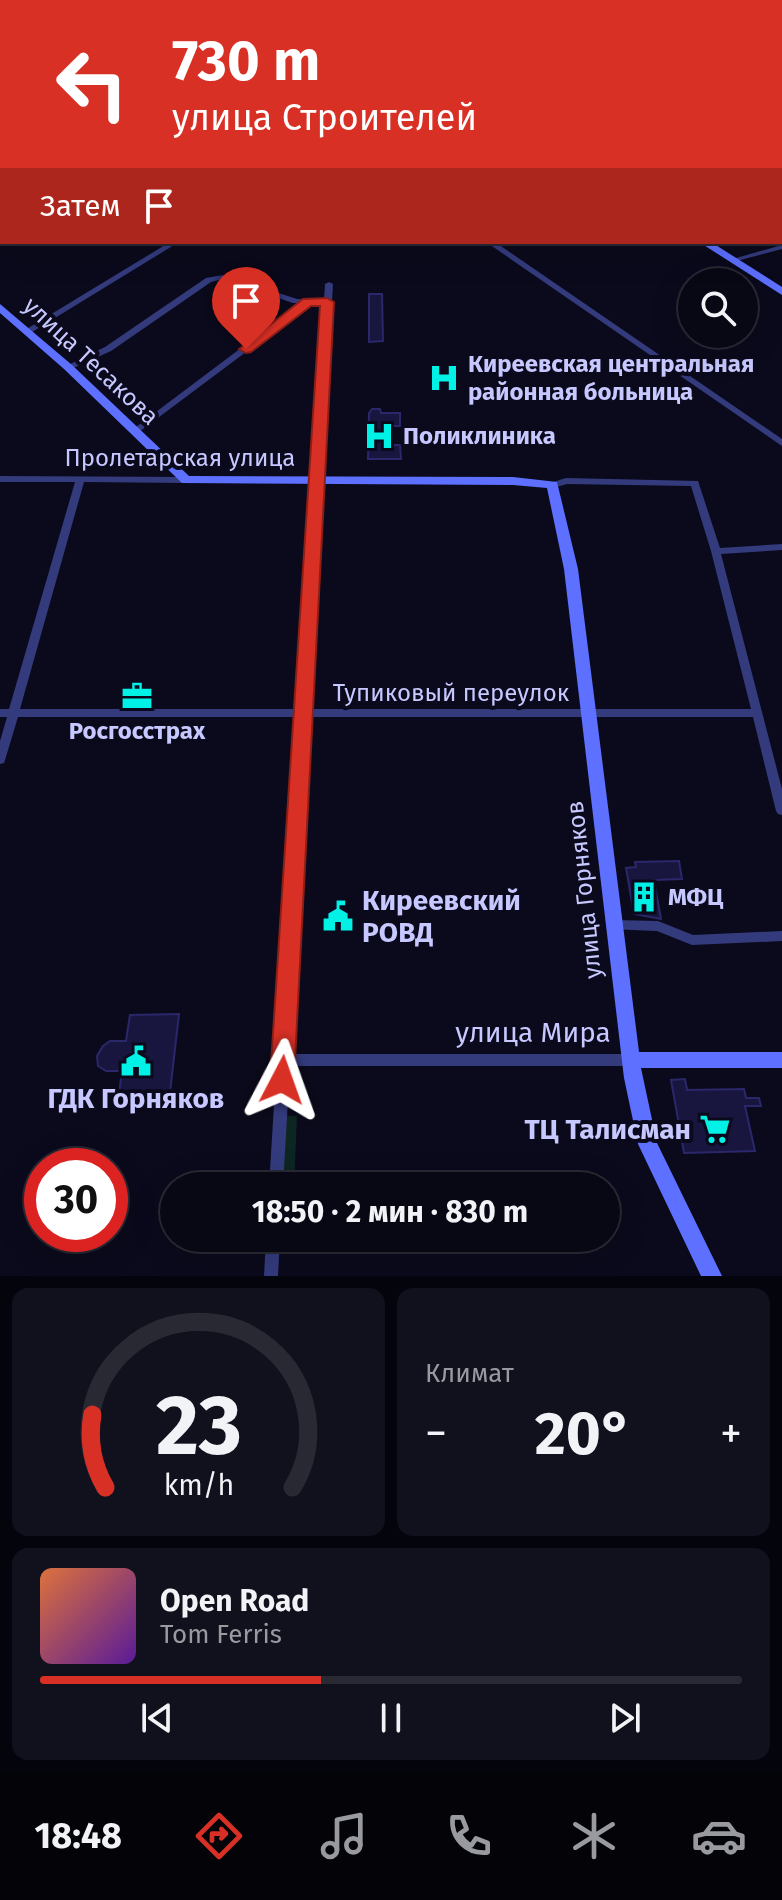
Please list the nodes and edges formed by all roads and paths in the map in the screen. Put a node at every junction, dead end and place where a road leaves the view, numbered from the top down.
1 (172, 244) edge
2 (493, 244) edge
3 (707, 244) edge
4 (782, 247) edge
5 (733, 260) junction
6 (329, 284) dead end
7 (782, 292) edge
8 (308, 302) junction
9 (327, 302) junction
10 (0, 307) edge
11 (29, 330) junction
12 (68, 367) junction
13 (135, 432) junction
14 (782, 443) edge
15 (0, 479) edge
16 (80, 479) junction
17 (186, 480) junction
18 (319, 481) junction
19 (553, 485) junction
20 (782, 547) edge
21 (716, 551) junction
22 (6, 713) edge
23 (304, 713) junction
24 (757, 713) junction
25 (590, 714) junction
26 (0, 760) edge
27 (782, 811) edge
28 (613, 925) junction
29 (782, 936) edge
30 (283, 1060) junction
31 (630, 1060) junction
32 (782, 1060) edge
33 (277, 1172) edge
34 (272, 1252) edge
35 (271, 1276) edge
36 (712, 1276) edge

1 - 11 street
2 - 14 street
3 - 5 main road
4 - 5 street
5 - 7 main road
6 - 9 street
8 - 9 street
8 - 12 street
8 - 13 street
9 - 18 street
10 - 11 main road, улица Тесакова
11 - 12 main road, улица Тесакова
12 - 13 main road, улица Тесакова
13 - 17 main road, улица Тесакова
15 - 16 street, Пролетарская улица
16 - 17 street, Пролетарская улица
16 - 22 street
17 - 18 main road, Пролетарская улица
18 - 19 main road, Пролетарская улица
18 - 23 street
19 - 21 street, Пролетарская улица
19 - 25 main road, улица Горняков
20 - 21 street
21 - 24 street
22 - 23 street, Тупиковый переулок
22 - 26 street
23 - 25 street, Тупиковый переулок
23 - 30 street
24 - 25 street, Тупиковый переулок
24 - 27 street
25 - 28 main road, улица Горняков
28 - 29 street
28 - 31 main road, улица Горняков
30 - 31 street, улица Мира
30 - 33 street
31 - 32 main road, улица Мира
31 - 36 main road, улица Горняков
34 - 35 street

